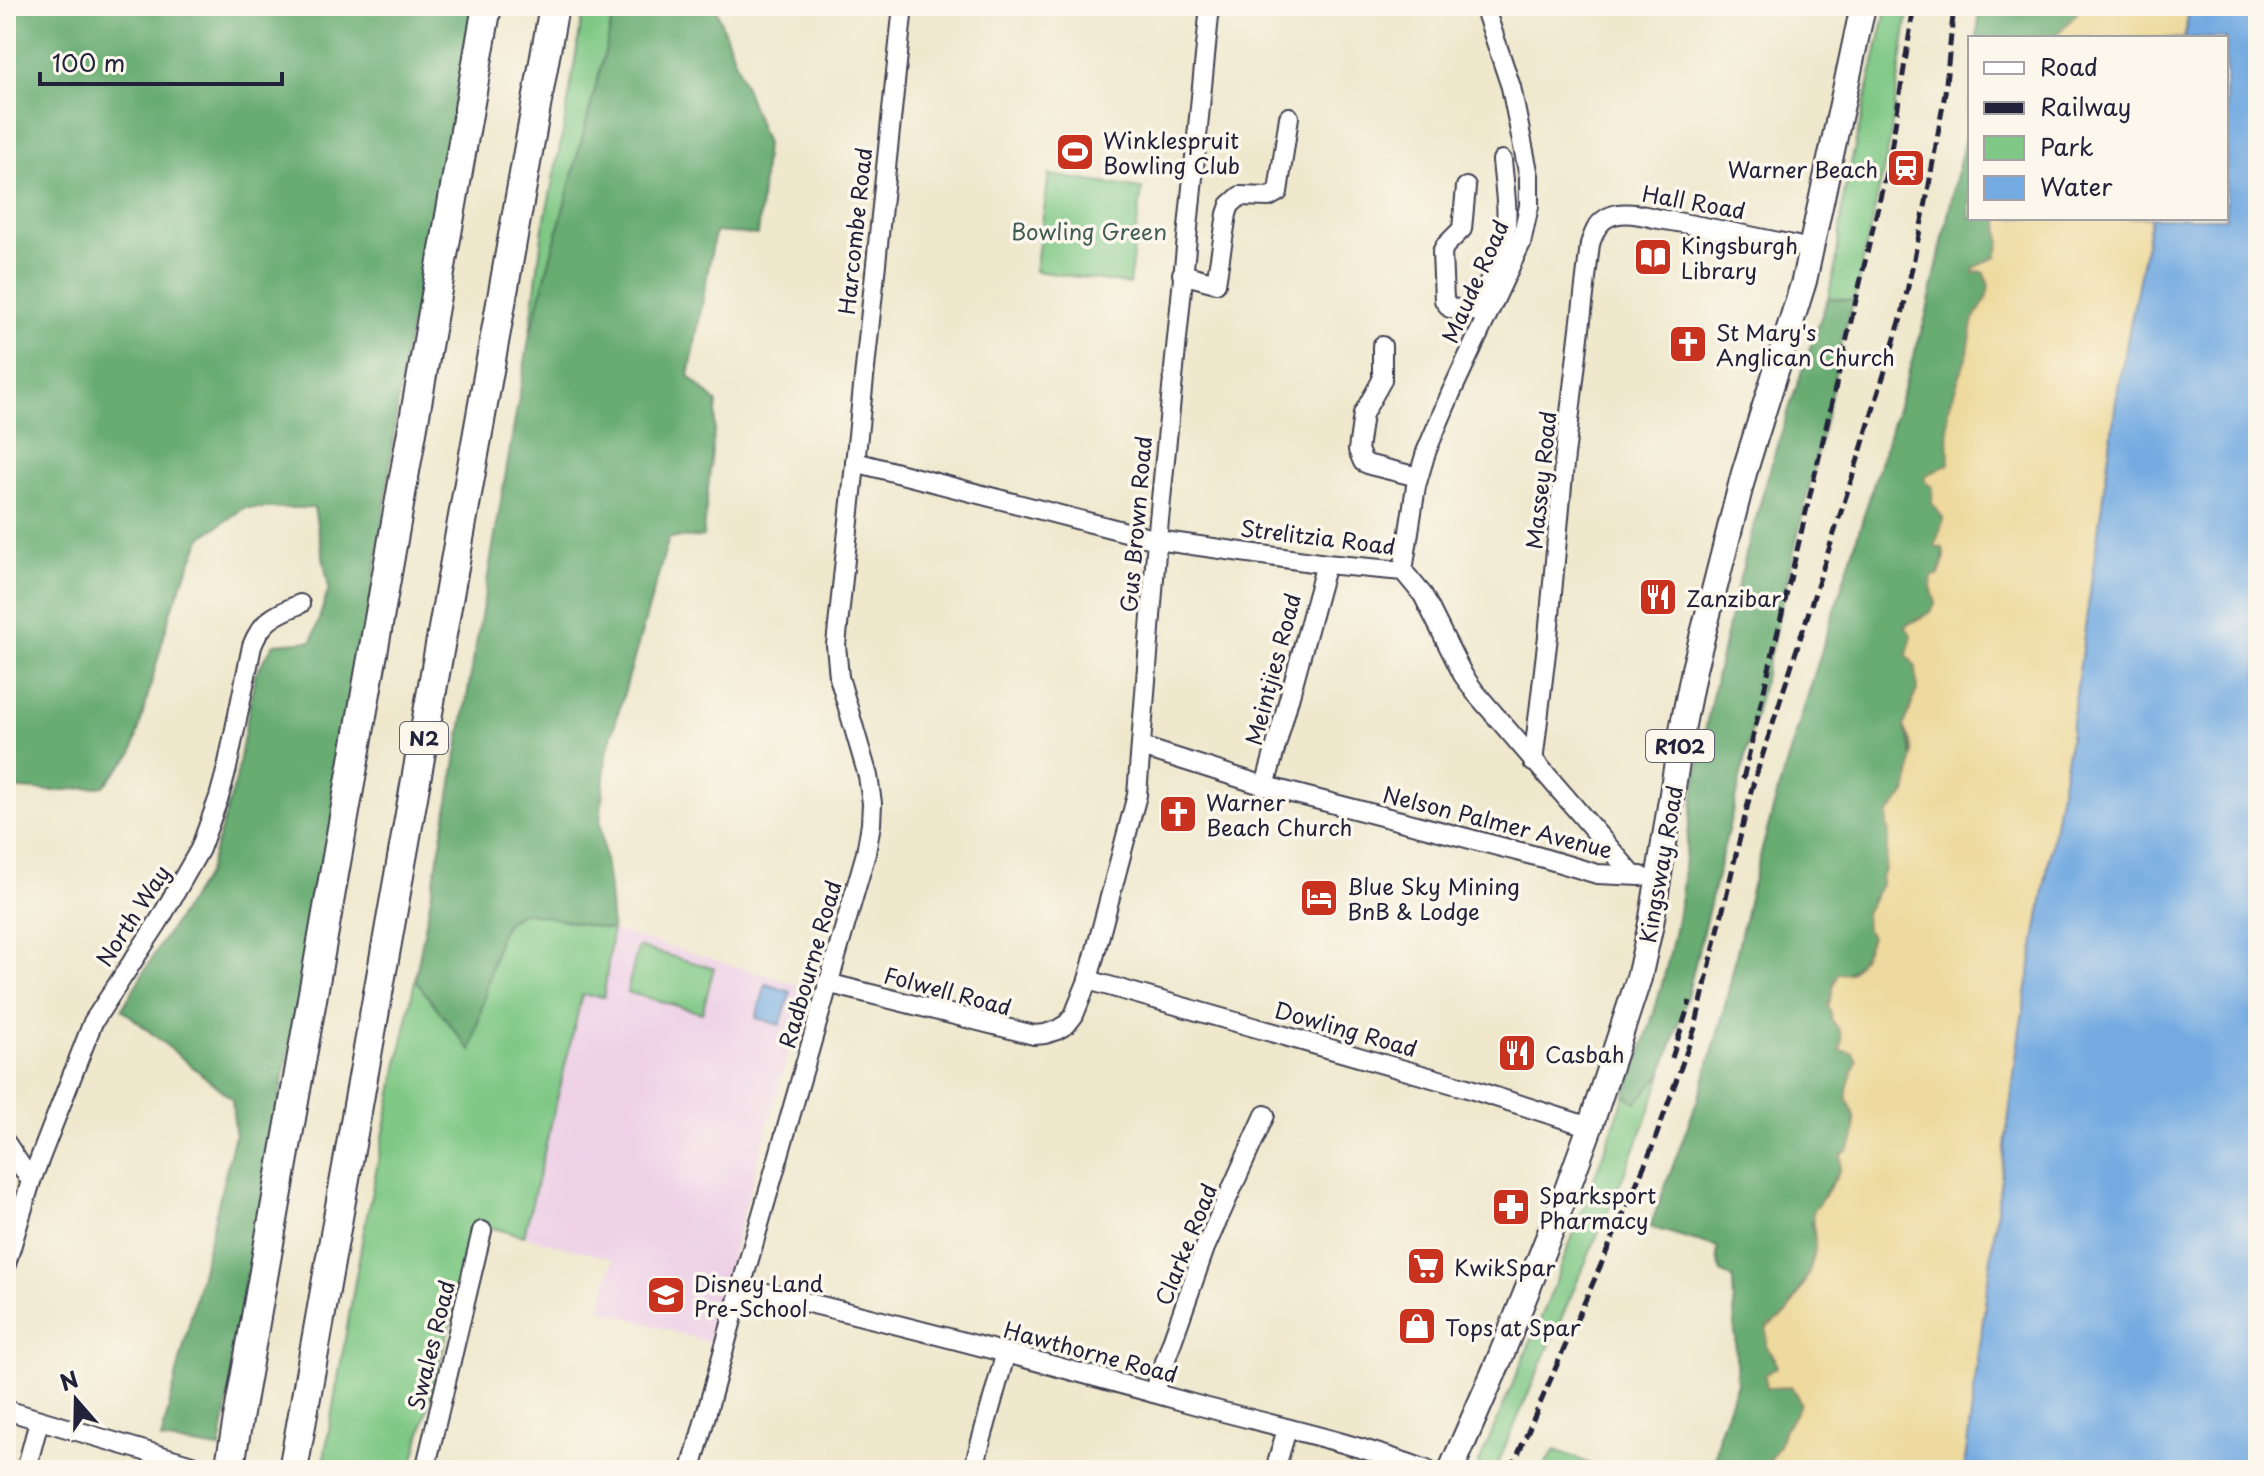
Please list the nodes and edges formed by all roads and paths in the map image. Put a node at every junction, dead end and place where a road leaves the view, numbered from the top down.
1 (487, 6) edge
2 (554, 6) edge
3 (903, 6) edge
4 (1210, 6) edge
5 (1484, 6) edge
6 (1863, 6) edge
7 (1289, 117) dead end
8 (1502, 160) dead end
9 (1466, 187) dead end
10 (1615, 214) joint
11 (1811, 249) junction
12 (1182, 274) junction
13 (1482, 312) junction
14 (1382, 346) dead end
15 (855, 462) junction
16 (1418, 477) junction
17 (1157, 540) junction
18 (1326, 564) junction
19 (1403, 571) junction
20 (300, 604) dead end
21 (1142, 747) junction
22 (1533, 762) junction
23 (1265, 786) junction
24 (1632, 874) junction
25 (1659, 878) junction
26 (1088, 980) junction
27 (827, 983) junction
28 (1057, 1030) joint
29 (1265, 1115) dead end
30 (1590, 1127) junction
31 (6, 1143) edge
32 (31, 1181) junction
33 (482, 1231) dead end
34 (6, 1264) edge
35 (741, 1287) junction
36 (1006, 1352) junction
37 (1154, 1393) junction
38 (6, 1410) edge
39 (39, 1421) junction
40 (1287, 1429) junction
41 (26, 1470) edge
42 (209, 1470) edge
43 (229, 1470) edge
44 (293, 1470) edge
45 (425, 1470) edge
46 (691, 1470) edge
47 (973, 1470) edge
48 (1275, 1470) edge
49 (1427, 1470) edge
50 (1451, 1470) edge

1 - 43 highway
2 - 44 highway, N2
3 - 15 street, Harcombe Road
4 - 12 street, Gus Brown Road
5 - 13 street, Maude Road
6 - 11 main road, Kingsway Road / R102
7 - 12 street
8 - 13 street
9 - 13 street
10 - 11 street, Hall Road
10 - 22 street, Massey Road
11 - 25 main road, Kingsway Road / R102
12 - 17 street, Gus Brown Road
13 - 16 street, Maude Road
14 - 16 street
15 - 17 street, Strelitzia Road
15 - 27 street, Radbourne Road
16 - 19 street, Maude Road
17 - 18 street, Strelitzia Road
17 - 21 street, Gus Brown Road
18 - 19 street, Strelitzia Road
18 - 23 street, Meintjies Road
19 - 22 street, Strelitzia Road
20 - 32 street, North Way
21 - 23 street, Nelson Palmer Avenue
21 - 26 street, Gus Brown Road
22 - 24 street, Strelitzia Road
23 - 24 street, Nelson Palmer Avenue
24 - 25 street, Nelson Palmer Avenue
25 - 30 main road, Kingsway Road / R102
26 - 28 street, Gus Brown Road
26 - 30 street, Dowling Road
27 - 28 street, Folwell Road
27 - 35 street, Radbourne Road
29 - 37 street, Clarke Road
30 - 50 main road, Kingsway Road / R102
31 - 32 street
32 - 34 street, North Way
33 - 45 street, Swales Road
35 - 36 street, Hawthorne Road
35 - 46 street, Radbourne Road
36 - 37 street, Hawthorne Road
36 - 47 street
37 - 40 street, Hawthorne Road
38 - 39 street
39 - 41 street
39 - 42 street
40 - 48 street
40 - 49 street, Hawthorne Road

